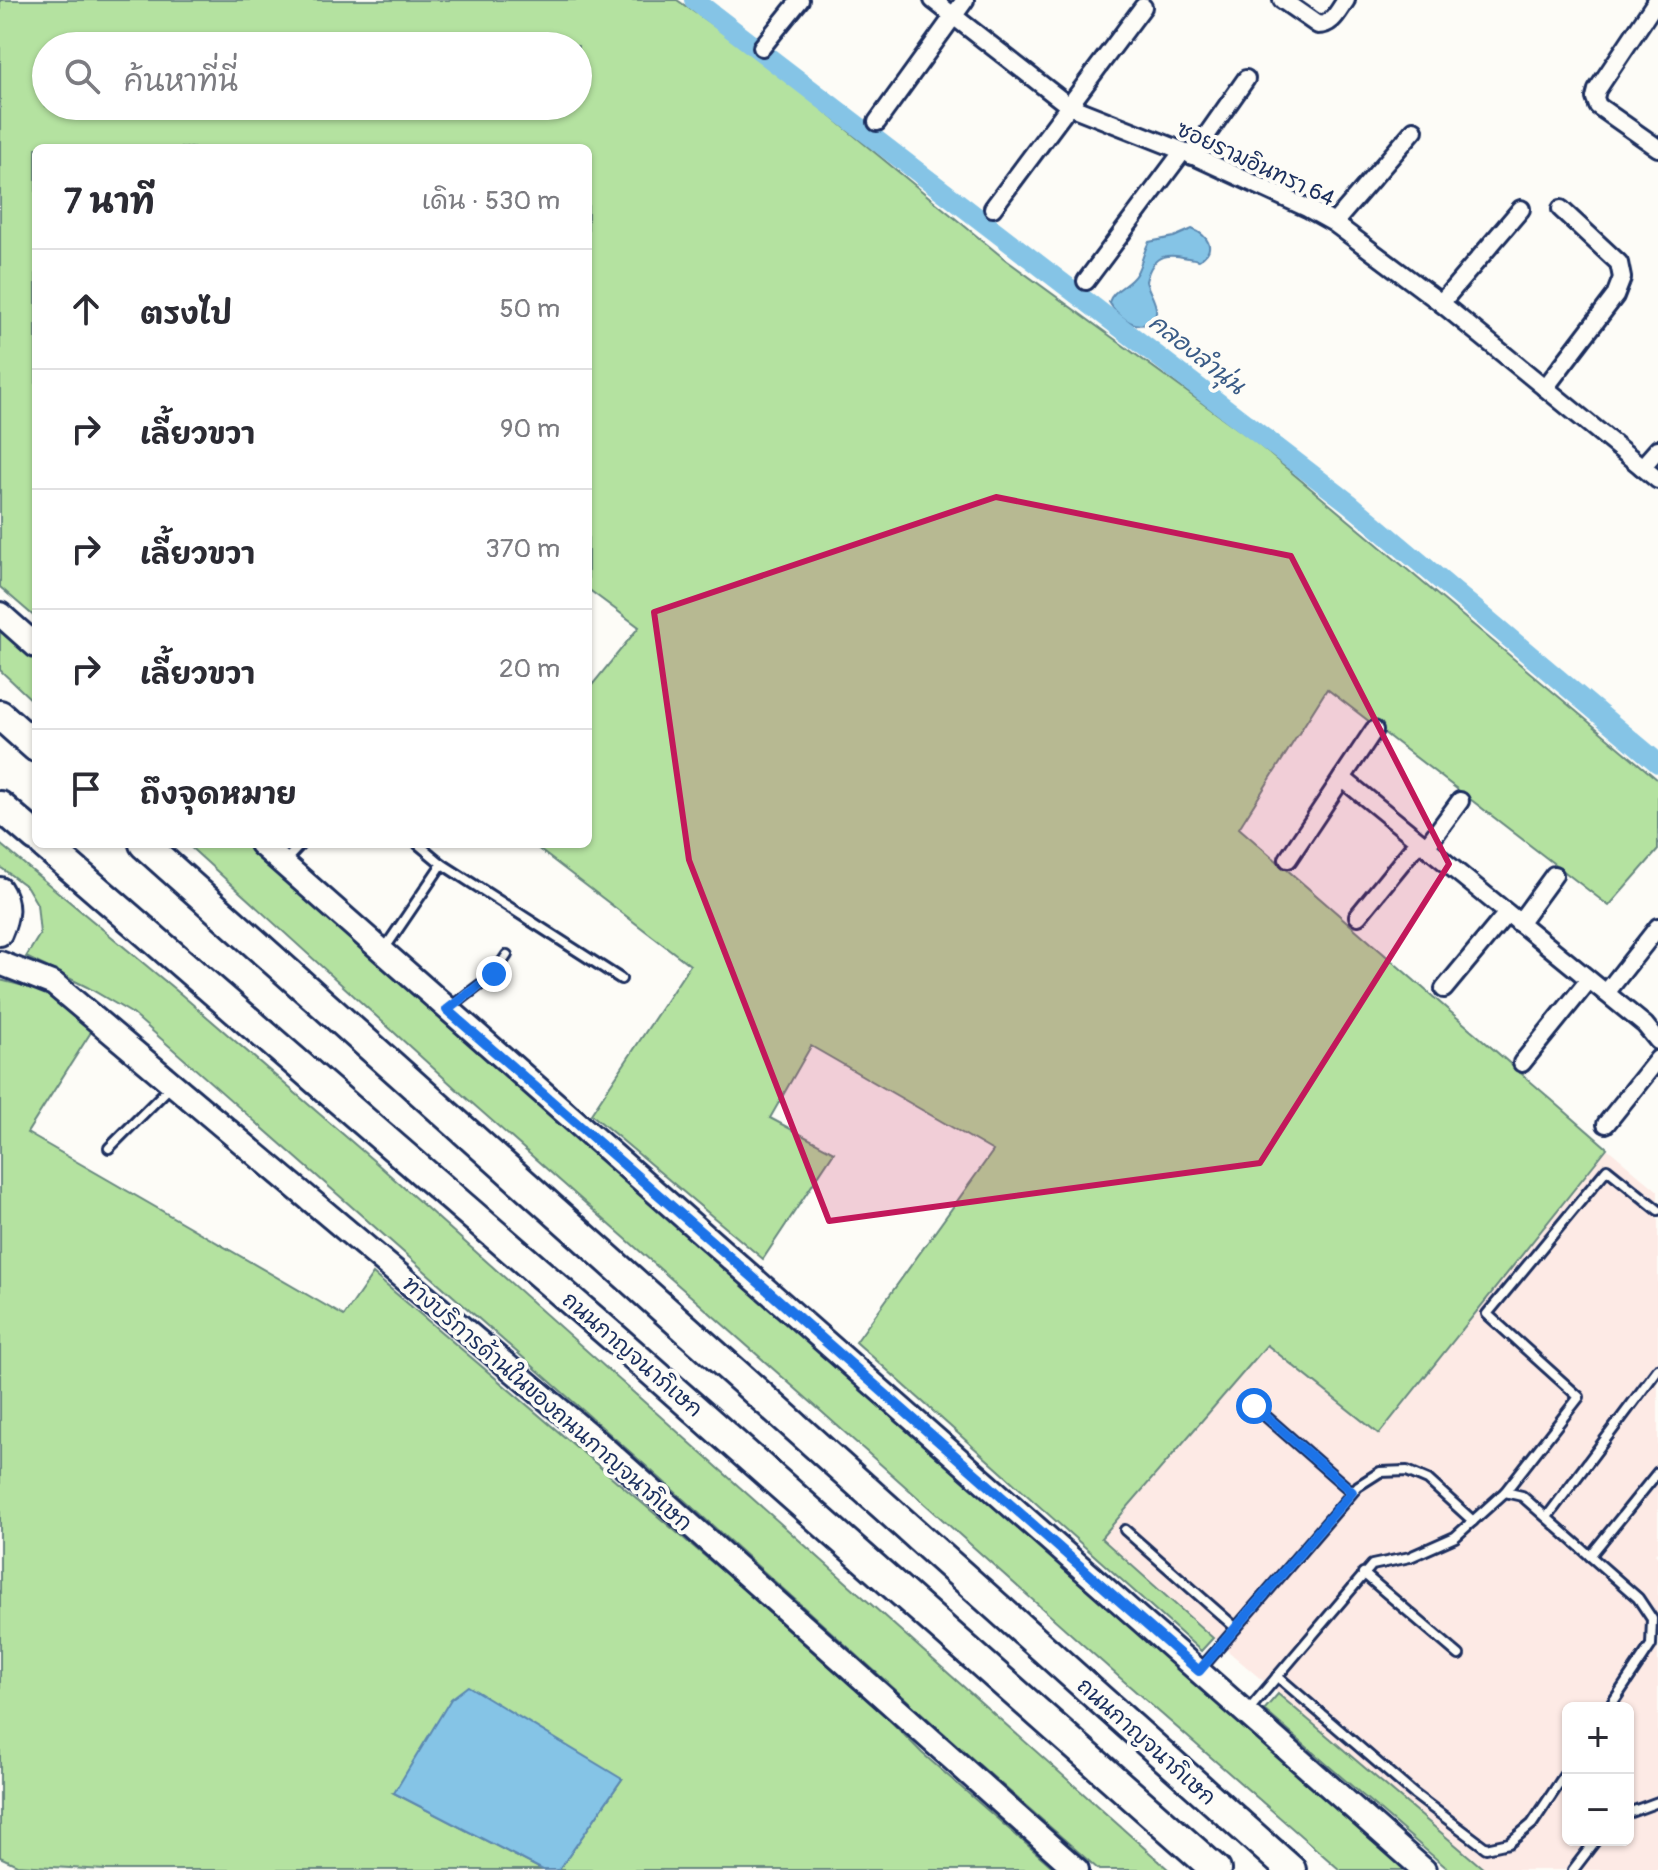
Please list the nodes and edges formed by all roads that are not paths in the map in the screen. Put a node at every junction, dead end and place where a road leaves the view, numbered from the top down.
1 (800, 0) edge
2 (933, 0) edge
3 (965, 0) edge
4 (1282, 0) edge
5 (1346, 0) edge
6 (1654, 1) edge
7 (1143, 7) dead end
8 (953, 15) junction
9 (762, 47) dead end
10 (1246, 79) dead end
11 (1069, 106) junction
12 (877, 122) dead end
13 (1414, 130) dead end
14 (1657, 144) edge
15 (1187, 154) junction
16 (993, 208) dead end
17 (1521, 209) dead end
18 (1561, 209) dead end
19 (1334, 223) junction
20 (1086, 281) dead end
21 (1441, 303) junction
22 (1545, 388) junction
23 (1658, 449) edge
24 (1642, 467) junction
25 (1658, 480) edge
26 (0, 614) edge
27 (32, 642) edge
28 (0, 715) edge
29 (1374, 730) dead end
30 (32, 743) edge
31 (1342, 778) junction
32 (1460, 801) dead end
33 (0, 806) edge
34 (32, 834) edge
35 (1423, 844) junction
36 (49, 848) edge
37 (148, 848) edge
38 (266, 848) edge
39 (297, 848) edge
40 (423, 848) edge
41 (1288, 859) dead end
42 (283, 863) junction
43 (442, 864) junction
44 (1554, 875) dead end
45 (0, 889) edge
46 (1358, 916) dead end
47 (1513, 918) junction
48 (1658, 927) edge
49 (0, 934) edge
50 (382, 952) junction
51 (507, 955) dead end
52 (0, 963) edge
53 (621, 979) dead end
54 (1589, 980) junction
55 (1444, 989) dead end
56 (1606, 993) junction
57 (447, 1010) junction
58 (1658, 1041) edge
59 (1658, 1059) edge
60 (1522, 1063) dead end
61 (173, 1084) junction
62 (1606, 1124) dead end
63 (109, 1148) dead end
64 (1658, 1210) edge
65 (1658, 1369) edge
66 (1254, 1406) dead end
67 (1658, 1472) edge
68 (1352, 1492) junction
69 (1505, 1492) junction
70 (1547, 1517) junction
71 (1473, 1521) junction
72 (1125, 1530) dead end
73 (1590, 1556) junction
74 (1363, 1573) junction
75 (1236, 1628) junction
76 (1459, 1655) dead end
77 (1199, 1671) junction
78 (1277, 1676) junction
79 (1613, 1702) edge
80 (1246, 1713) junction
81 (1565, 1774) edge
82 (1658, 1802) edge
83 (1634, 1811) edge
84 (1591, 1846) edge
85 (1077, 1870) edge
86 (1216, 1870) edge
87 (1291, 1870) edge
88 (1424, 1870) edge
89 (1573, 1870) edge

1 - 9 street
2 - 8 street, ซอยรามอินทรา 64
3 - 8 street
4 - 5 street
6 - 14 street
7 - 11 street
8 - 11 street, ซอยรามอินทรา 64
8 - 12 street
10 - 15 street
11 - 15 street, ซอยรามอินทรา 64
11 - 16 street
13 - 19 street
15 - 19 street, ซอยรามอินทรา 64
15 - 20 street
17 - 21 street
18 - 22 street
19 - 21 street, ซอยรามอินทรา 64
21 - 22 street, ซอยรามอินทรา 64
22 - 24 street, ซอยรามอินทรา 64
23 - 24 street
24 - 25 street, ซอยรามอินทรา 64
26 - 27 main road
28 - 30 highway
29 - 31 street
31 - 35 street
31 - 41 street
32 - 35 street
33 - 34 highway
35 - 46 street
35 - 47 street
36 - 86 highway, ถนนกาญจนาภิเษก
37 - 87 highway, ถนนกาญจนาภิเษก
38 - 42 main road
39 - 42 lane
40 - 43 lane
42 - 50 main road
43 - 50 lane
43 - 53 lane
44 - 47 street
45 - 49 main road
47 - 54 street
47 - 55 street
48 - 56 street
50 - 57 main road
51 - 57 lane
52 - 61 main road, ทางบริการด้านในของถนนกาญจนาภิเษก
54 - 56 street
54 - 60 street
56 - 58 street
57 - 77 main road
59 - 62 street
61 - 63 lane
61 - 85 main road, ทางบริการด้านในของถนนกาญจนาภิเษก
64 - 69 lane
65 - 70 lane
66 - 68 lane
67 - 73 lane
68 - 71 lane
68 - 75 lane
69 - 70 lane
69 - 71 lane
70 - 73 lane
71 - 74 lane
72 - 75 lane
73 - 79 lane
74 - 76 lane
74 - 78 lane
75 - 77 lane
77 - 80 main road
78 - 80 lane
78 - 81 lane
80 - 88 main road
82 - 83 lane
84 - 89 lane

